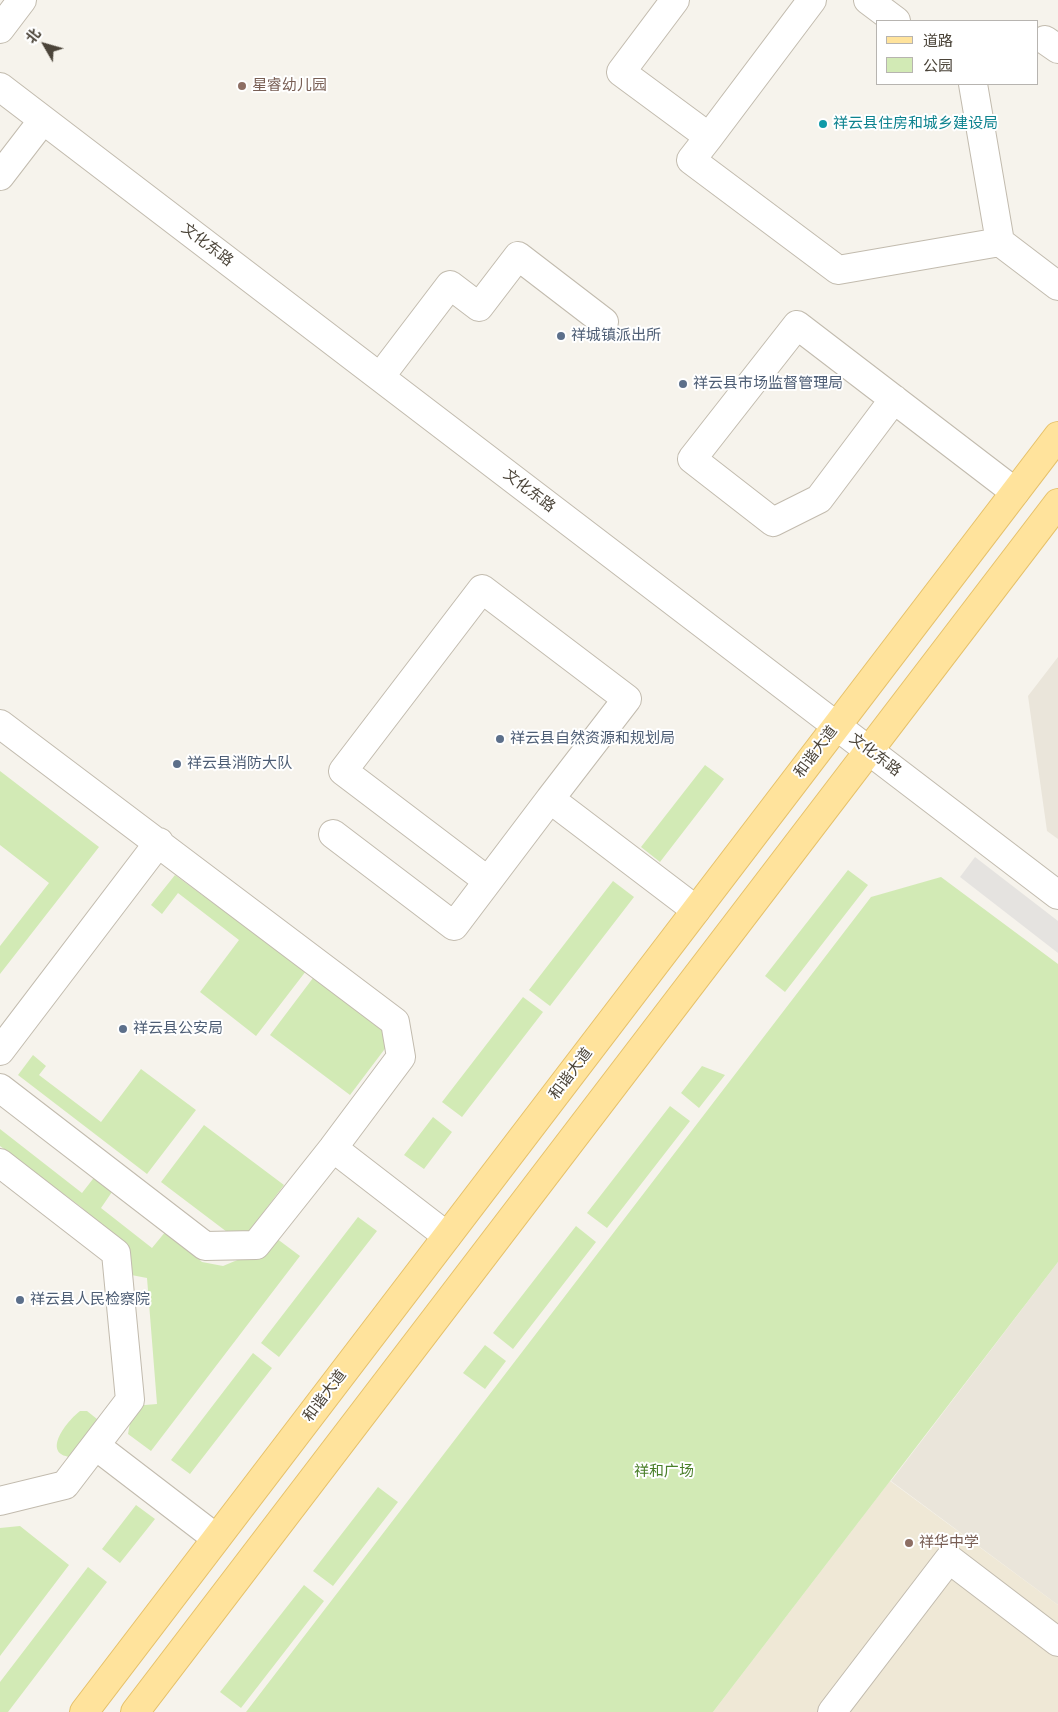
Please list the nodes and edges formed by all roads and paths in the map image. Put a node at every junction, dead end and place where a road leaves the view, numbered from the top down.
1 (22, 0) edge
2 (676, 0) edge
3 (812, 0) edge
4 (868, 0) edge
5 (895, 20) edge
6 (0, 29) edge
7 (973, 85) edge
8 (0, 87) edge
9 (43, 120) junction
10 (709, 137) junction
11 (0, 176) edge
12 (1000, 242) junction
13 (1058, 286) edge
14 (604, 322) dead end
15 (380, 377) junction
16 (894, 399) junction
17 (1058, 436) edge
18 (1015, 492) junction
19 (1058, 503) edge
20 (0, 724) edge
21 (837, 726) junction
22 (869, 751) junction
23 (550, 799) junction
24 (333, 834) dead end
25 (159, 842) junction
26 (488, 881) junction
27 (1058, 895) edge
28 (696, 910) junction
29 (0, 1051) edge
30 (0, 1088) edge
31 (333, 1148) junction
32 (0, 1163) edge
33 (447, 1236) junction
34 (96, 1446) junction
35 (0, 1502) edge
36 (216, 1538) junction
37 (1058, 1642) edge
38 (84, 1712) edge
39 (135, 1712) edge
40 (832, 1712) edge

1 - 6 street
2 - 10 street
3 - 10 street
4 - 5 street
7 - 12 street
8 - 9 street, 文化东路
9 - 11 street
9 - 15 street, 文化东路
10 - 12 street
12 - 13 street
14 - 15 street
15 - 21 street, 文化东路
16 - 16 street
16 - 18 street
17 - 18 main road, 和谐大道
18 - 21 main road, 和谐大道
19 - 22 main road
20 - 25 street
21 - 22 street, 文化东路
21 - 28 main road, 和谐大道
22 - 27 street, 文化东路
22 - 39 main road
23 - 26 street
23 - 26 street
23 - 28 street
24 - 26 street
25 - 29 street
25 - 31 street
28 - 33 main road, 和谐大道
30 - 31 street
31 - 33 street
32 - 34 street
33 - 36 main road, 和谐大道
34 - 35 street
34 - 36 street
36 - 38 main road, 和谐大道
37 - 40 street

